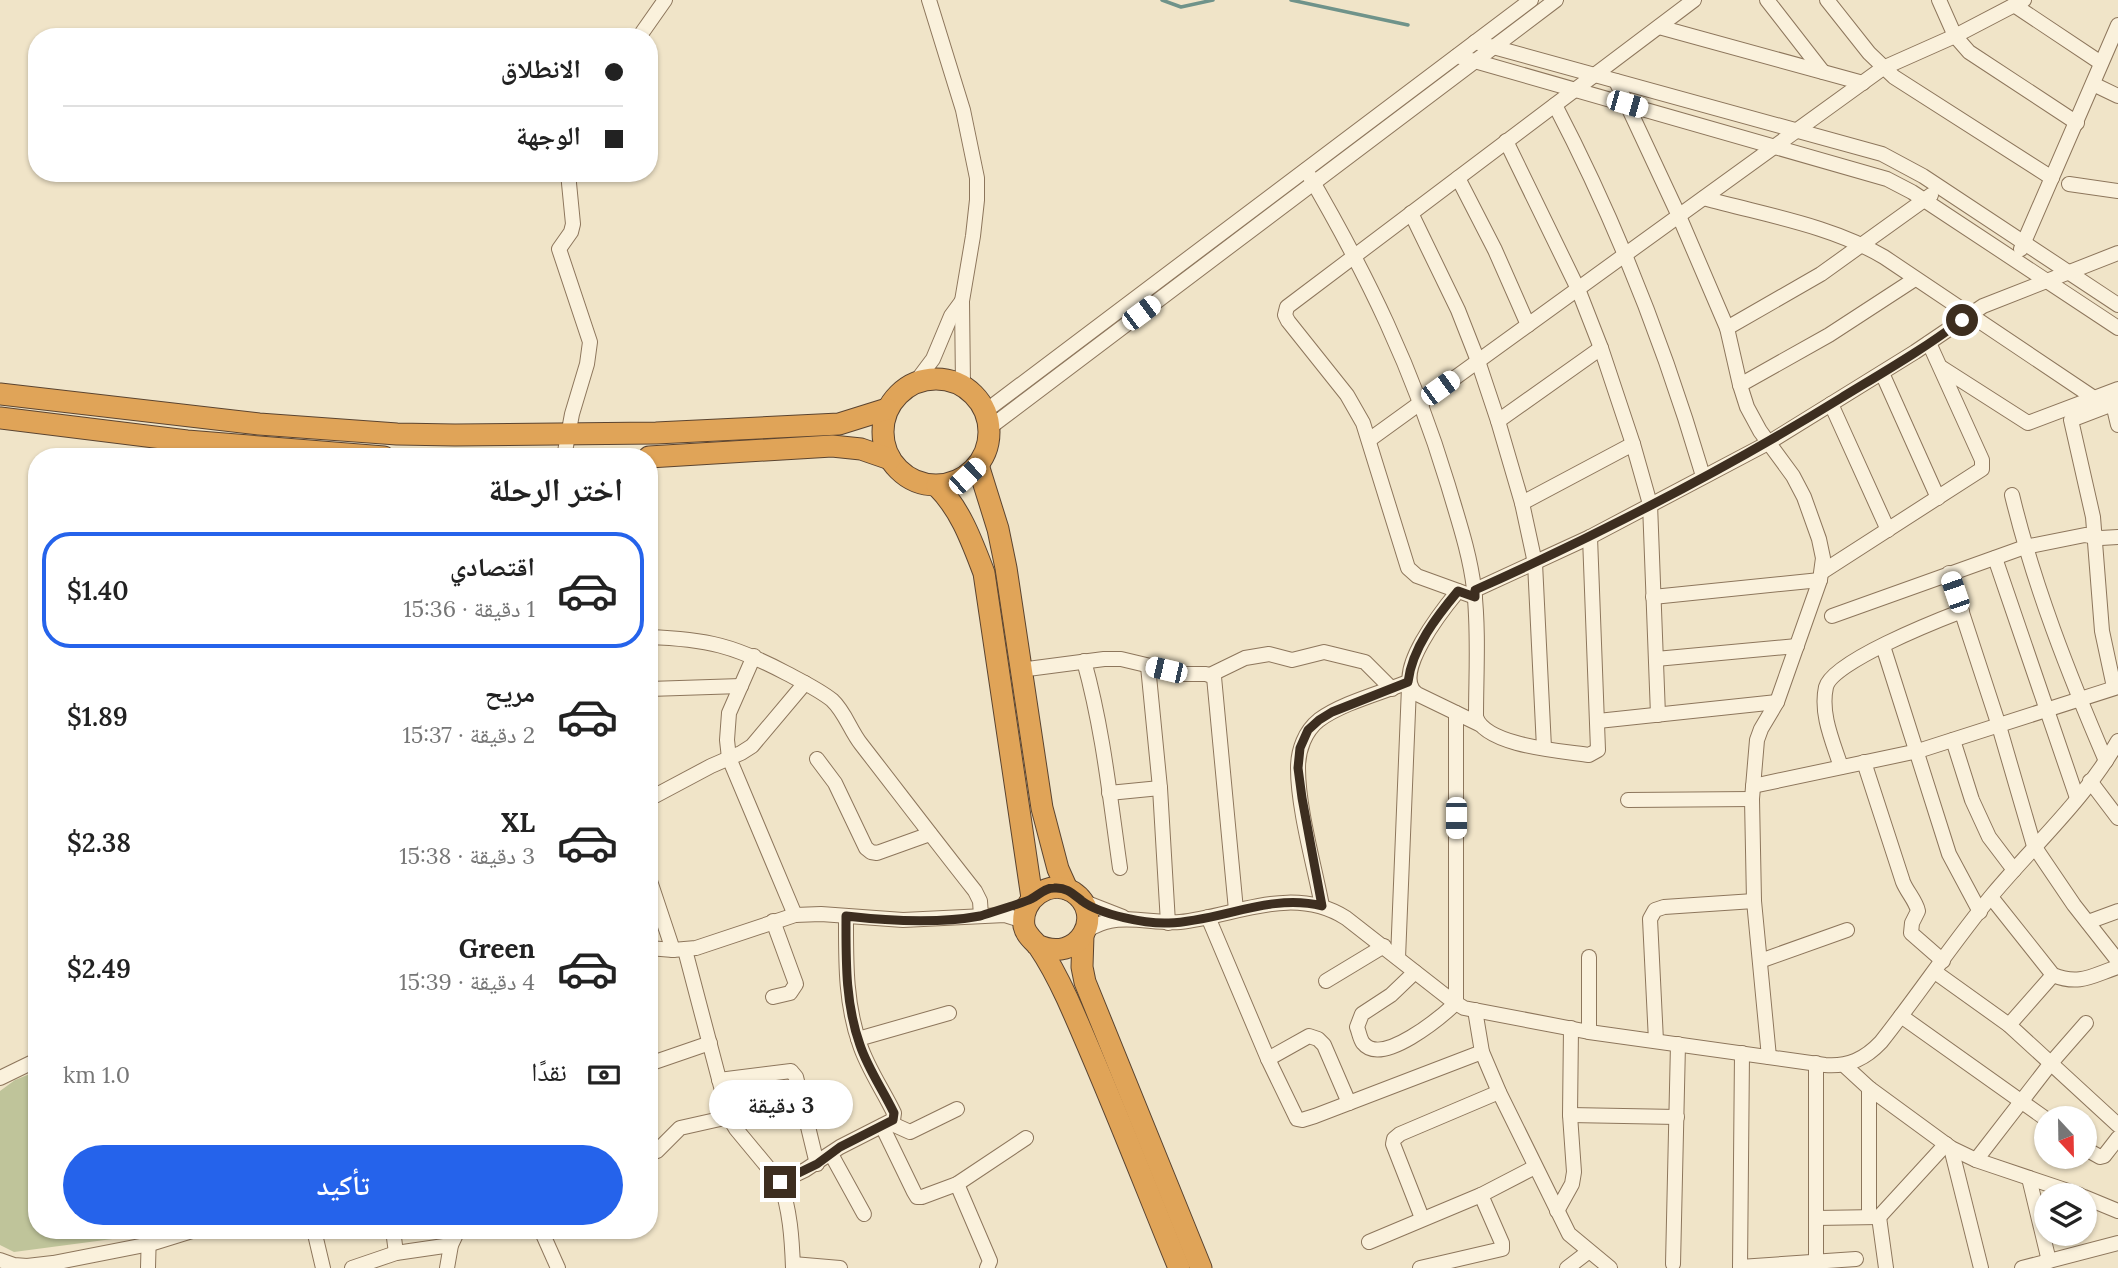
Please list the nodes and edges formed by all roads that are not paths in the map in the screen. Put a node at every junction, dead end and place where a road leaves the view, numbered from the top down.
1 (665, 0) edge
2 (929, 0) edge
3 (1531, 0) edge
4 (1556, 0) edge
5 (1694, 0) edge
6 (1767, 0) edge
7 (1827, 0) edge
8 (1939, 0) edge
9 (2019, 3) edge
10 (2118, 25) edge
11 (1658, 27) junction
12 (645, 28) edge
13 (1955, 36) junction
14 (1475, 43) junction
15 (1494, 48) junction
16 (1457, 57) junction
17 (1475, 61) junction
18 (2101, 63) junction
19 (1883, 68) junction
20 (1823, 72) junction
21 (1594, 75) junction
22 (1616, 81) junction
23 (1863, 83) junction
24 (2093, 84) junction
25 (1575, 89) junction
26 (2118, 96) edge
27 (1627, 104) junction
28 (1555, 105) junction
29 (2077, 122) junction
30 (1797, 130) junction
31 (1506, 141) junction
32 (1776, 146) junction
33 (1306, 170) junction
34 (1458, 177) junction
35 (2052, 178) junction
36 (569, 182) edge
37 (1314, 183) junction
38 (2069, 184) dead end
39 (1941, 188) junction
40 (2118, 191) edge
41 (1704, 198) junction
42 (1924, 200) junction
43 (1411, 213) junction
44 (1679, 216) junction
45 (2025, 242) junction
46 (1862, 245) junction
47 (2118, 253) edge
48 (1626, 254) junction
49 (1355, 255) junction
50 (2015, 259) junction
51 (2067, 272) junction
52 (1915, 278) junction
53 (2046, 280) junction
54 (1578, 289) junction
55 (962, 301) junction
56 (2118, 305) edge
57 (1969, 315) junction
58 (1528, 325) junction
59 (1727, 328) junction
60 (2118, 328) edge
61 (1930, 342) junction
62 (1601, 348) junction
63 (1478, 361) junction
64 (1941, 368) junction
65 (1882, 373) junction
66 (915, 383) junction
67 (963, 385) junction
68 (1740, 386) junction
69 (2118, 389) edge
70 (0, 394) edge
71 (2094, 398) junction
72 (1422, 402) junction
73 (2116, 403) edge
74 (1831, 404) junction
75 (887, 409) junction
76 (0, 418) edge
77 (988, 419) junction
78 (1498, 421) junction
79 (2118, 425) edge
80 (1369, 440) junction
81 (1768, 443) junction
82 (1633, 444) junction
83 (566, 446) edge
84 (273, 448) edge
85 (658, 456) edge
86 (890, 459) junction
87 (978, 465) junction
88 (1703, 476) junction
89 (937, 486) junction
90 (2012, 495) dead end
91 (1938, 498) junction
92 (1522, 503) junction
93 (1650, 504) junction
94 (1888, 530) junction
95 (2095, 536) junction
96 (1590, 537) junction
97 (2118, 537) edge
98 (2025, 547) junction
99 (1995, 558) junction
100 (1535, 563) junction
101 (1949, 573) junction
102 (1821, 576) junction
103 (1458, 591) junction
104 (1475, 594) junction
105 (1653, 597) junction
106 (1962, 611) junction
107 (1832, 616) dead end
108 (658, 637) edge
109 (1797, 646) junction
110 (1883, 646) junction
111 (754, 656) junction
112 (1656, 659) junction
113 (1084, 661) junction
114 (1148, 666) junction
115 (1020, 670) junction
116 (1210, 675) junction
117 (806, 683) junction
118 (1409, 684) junction
119 (741, 686) junction
120 (2116, 687) edge
121 (658, 689) edge
122 (1392, 689) junction
123 (2079, 698) junction
124 (1777, 702) junction
125 (2047, 711) junction
126 (1455, 713) junction
127 (1658, 715) junction
128 (1598, 721) junction
129 (1479, 724) junction
130 (1999, 726) junction
131 (1953, 740) junction
132 (2118, 741) edge
133 (1544, 748) junction
134 (1918, 751) junction
135 (729, 758) junction
136 (817, 759) dead end
137 (2106, 761) junction
138 (1864, 762) junction
139 (1841, 767) junction
140 (2090, 781) junction
141 (1160, 788) junction
142 (1752, 792) junction
143 (1109, 793) junction
144 (658, 794) edge
145 (2077, 798) junction
146 (1628, 800) dead end
147 (2118, 818) edge
148 (930, 834) junction
149 (2034, 846) junction
150 (1120, 868) dead end
151 (2014, 870) junction
152 (1074, 895) junction
153 (1991, 897) junction
154 (1031, 899) junction
155 (658, 900) edge
156 (1754, 901) junction
157 (1322, 906) junction
158 (1236, 910) junction
159 (2118, 911) edge
160 (1980, 912) junction
161 (795, 915) junction
162 (846, 916) junction
163 (981, 916) junction
164 (1208, 917) junction
165 (1127, 919) junction
166 (773, 921) junction
167 (1024, 921) junction
168 (2088, 922) junction
169 (1168, 923) junction
170 (1847, 930) dead end
171 (1084, 933) junction
172 (1037, 945) junction
173 (1384, 946) junction
174 (658, 949) edge
175 (679, 950) junction
176 (1588, 957) dead end
177 (1398, 958) junction
178 (1760, 961) junction
179 (2118, 961) edge
180 (1939, 967) junction
181 (2118, 967) edge
182 (1415, 972) junction
183 (2053, 975) junction
184 (1326, 981) dead end
185 (774, 997) dead end
186 (1456, 1003) junction
187 (1475, 1010) junction
188 (949, 1013) dead end
189 (1902, 1016) junction
190 (2086, 1023) dead end
191 (2009, 1025) junction
192 (1571, 1028) junction
193 (1590, 1032) junction
194 (858, 1040) junction
195 (1656, 1041) junction
196 (710, 1043) junction
197 (1678, 1044) junction
198 (1482, 1052) junction
199 (1742, 1053) junction
200 (1769, 1057) junction
201 (1268, 1059) junction
202 (658, 1061) edge
203 (1816, 1063) junction
204 (2051, 1063) junction
205 (28, 1064) edge
206 (1844, 1065) junction
207 (0, 1078) edge
208 (719, 1080) junction
209 (1868, 1088) junction
210 (1499, 1092) junction
211 (2021, 1101) junction
212 (1349, 1103) junction
213 (957, 1108) dead end
214 (2034, 1110) edge
215 (1570, 1115) junction
216 (729, 1117) junction
217 (1677, 1118) junction
218 (886, 1125) junction
219 (2118, 1125) edge
220 (1026, 1138) dead end
221 (2118, 1138) edge
222 (1949, 1146) junction
223 (658, 1150) edge
224 (831, 1154) junction
225 (2097, 1155) edge
226 (1976, 1160) junction
227 (817, 1164) junction
228 (1535, 1167) junction
229 (2029, 1178) junction
230 (780, 1182) junction
231 (2044, 1183) edge
232 (957, 1184) junction
233 (1481, 1195) junction
234 (2097, 1202) edge
235 (2118, 1210) edge
236 (1557, 1211) junction
237 (864, 1214) dead end
238 (1874, 1217) junction
239 (1422, 1218) junction
240 (1816, 1218) junction
241 (143, 1239) edge
242 (150, 1239) edge
243 (316, 1239) edge
244 (395, 1239) edge
245 (454, 1239) edge
246 (545, 1239) edge
247 (1369, 1242) dead end
248 (2118, 1243) edge
249 (451, 1245) junction
250 (1588, 1252) junction
251 (397, 1253) junction
252 (1856, 1259) dead end
253 (0, 1260) edge
254 (2049, 1261) junction
255 (1674, 1264) dead end
256 (54, 1265) edge
257 (1816, 1265) edge
258 (793, 1266) edge
259 (1571, 1267) edge
260 (1740, 1267) edge
261 (148, 1268) edge
262 (323, 1268) edge
263 (352, 1268) edge
264 (447, 1268) edge
265 (558, 1268) edge
266 (840, 1268) edge
267 (987, 1268) edge
268 (1179, 1268) edge
269 (1200, 1268) edge
270 (1420, 1268) edge
271 (1609, 1268) edge
272 (1886, 1268) edge
273 (1981, 1268) edge
274 (2022, 1268) edge

1 - 12 street
2 - 55 street
3 - 14 street
4 - 15 street
5 - 11 street
6 - 20 street
7 - 19 street
8 - 13 street
9 - 13 street
9 - 18 street
10 - 18 street
11 - 20 street
11 - 21 street
13 - 19 street
13 - 29 street
14 - 15 street
14 - 16 street
15 - 17 street
15 - 21 street
16 - 17 street
16 - 33 street
17 - 25 street
17 - 37 street
18 - 24 street
19 - 23 street
19 - 35 street
20 - 23 street
21 - 22 street
21 - 25 street
22 - 27 street
22 - 30 street
23 - 30 street
24 - 26 street
24 - 29 street
25 - 27 street
25 - 28 street
27 - 32 street
27 - 44 street
28 - 31 street
28 - 48 street
29 - 35 street
30 - 32 street
30 - 39 street
31 - 34 street
31 - 54 street
32 - 41 street
32 - 42 street
33 - 37 street
33 - 77 street
34 - 43 street
34 - 58 street
35 - 45 street
36 - 83 street
37 - 49 street
37 - 77 street
38 - 40 street
39 - 42 street
39 - 45 street
41 - 44 street
41 - 46 street
42 - 46 street
42 - 50 street
43 - 49 street
43 - 63 street
44 - 48 street
44 - 59 street
45 - 50 street
45 - 51 street
46 - 52 street
46 - 59 street
47 - 51 street
48 - 54 street
48 - 88 street
49 - 72 street
49 - 80 street
50 - 53 street
51 - 53 street
51 - 56 street
52 - 57 street
52 - 68 street
53 - 57 street
53 - 60 street
54 - 58 street
54 - 62 street
55 - 66 street
55 - 67 street
57 - 61 street
57 - 71 street
58 - 63 street
59 - 68 street
61 - 64 street
61 - 65 street
62 - 78 street
62 - 82 street
63 - 72 street
63 - 78 street
64 - 71 street
64 - 91 street
65 - 74 street
65 - 91 street
66 - 67 highway
66 - 75 highway
67 - 77 highway
68 - 81 street
69 - 71 street
70 - 83 highway
72 - 80 street
72 - 104 street
73 - 79 street
73 - 95 street
74 - 81 street
74 - 94 street
75 - 83 highway
75 - 86 highway
76 - 84 highway
77 - 87 highway
78 - 92 street
80 - 103 street
81 - 88 street
81 - 102 street
82 - 92 street
82 - 93 street
85 - 86 highway
86 - 89 highway
87 - 89 highway
87 - 115 highway
88 - 93 street
89 - 154 highway
90 - 98 street
91 - 94 street
92 - 100 street
93 - 96 street
93 - 105 street
94 - 102 street
95 - 97 street
95 - 98 street
95 - 120 street
96 - 100 street
96 - 128 street
98 - 99 street
98 - 123 street
99 - 101 street
99 - 125 street
100 - 104 street
100 - 133 street
101 - 106 street
101 - 107 street
102 - 105 street
102 - 109 street
103 - 104 street
103 - 118 street
104 - 129 street
105 - 112 street
106 - 110 street
106 - 130 street
108 - 111 street
109 - 112 street
109 - 124 street
110 - 134 street
110 - 139 street
111 - 117 street
111 - 119 street
112 - 127 street
113 - 114 street
113 - 115 street
113 - 143 street
114 - 116 street
114 - 141 street
115 - 152 highway
116 - 122 street
116 - 158 street
117 - 135 street
117 - 148 street
118 - 122 street
118 - 126 street
118 - 177 street
119 - 121 street
119 - 135 street
120 - 123 street
122 - 157 street
123 - 125 street
123 - 137 street
124 - 127 street
124 - 142 street
125 - 130 street
125 - 145 street
126 - 129 street
126 - 186 street
127 - 128 street
128 - 133 street
129 - 133 street
130 - 131 street
130 - 149 street
131 - 134 street
131 - 151 street
132 - 137 street
134 - 138 street
134 - 160 street
135 - 144 street
135 - 161 street
136 - 148 street
137 - 140 street
138 - 139 street
138 - 180 street
139 - 142 street
140 - 145 street
140 - 147 street
141 - 143 street
141 - 169 street
142 - 146 street
142 - 156 street
143 - 150 street
145 - 149 street
148 - 163 street
149 - 151 street
149 - 168 street
151 - 153 street
152 - 154 highway
152 - 165 street
152 - 171 highway
153 - 160 street
153 - 183 street
154 - 163 street
154 - 167 highway
155 - 175 street
156 - 178 street
156 - 195 street
157 - 158 street
157 - 173 street
158 - 164 street
159 - 168 street
160 - 180 street
161 - 162 street
161 - 166 street
162 - 163 street
162 - 194 street
163 - 167 street
164 - 169 street
164 - 201 street
165 - 169 street
165 - 171 street
166 - 175 street
166 - 185 street
167 - 172 highway
168 - 179 street
170 - 178 street
171 - 172 highway
171 - 269 highway
172 - 268 highway
173 - 177 street
173 - 184 street
174 - 175 street
175 - 196 street
176 - 193 street
177 - 182 street
178 - 200 street
180 - 189 street
180 - 191 street
181 - 183 street
182 - 186 street
182 - 186 street
183 - 191 street
186 - 187 street
187 - 192 street
187 - 198 street
188 - 194 street
189 - 206 street
189 - 211 street
190 - 204 street
191 - 204 street
192 - 193 street
192 - 215 street
193 - 195 street
194 - 218 street
195 - 197 street
196 - 202 street
196 - 208 street
197 - 199 street
197 - 217 street
198 - 210 street
198 - 212 street
199 - 200 street
199 - 260 street
200 - 203 street
201 - 212 street
201 - 212 street
203 - 206 street
203 - 240 street
204 - 211 street
204 - 219 street
205 - 207 street
206 - 209 street
208 - 216 street
208 - 227 street
209 - 222 street
209 - 238 street
210 - 228 street
210 - 239 street
211 - 214 street
211 - 226 street
213 - 218 street
215 - 217 street
215 - 236 street
216 - 223 street
216 - 230 street
217 - 255 street
218 - 224 street
218 - 232 street
220 - 232 street
221 - 225 street
222 - 226 street
222 - 238 street
222 - 273 street
224 - 227 street
224 - 237 street
226 - 229 street
227 - 230 street
228 - 233 street
228 - 236 street
229 - 231 street
229 - 254 street
230 - 258 street
232 - 267 street
233 - 239 street
233 - 270 street
234 - 235 street
236 - 250 street
238 - 240 street
238 - 272 street
239 - 247 street
240 - 257 street
241 - 256 street
242 - 261 street
243 - 262 street
244 - 251 street
245 - 249 street
246 - 265 street
248 - 254 street
249 - 251 street
249 - 264 street
250 - 259 street
250 - 271 street
251 - 263 street
252 - 257 street
253 - 256 street
254 - 274 street
257 - 260 street
258 - 266 street

